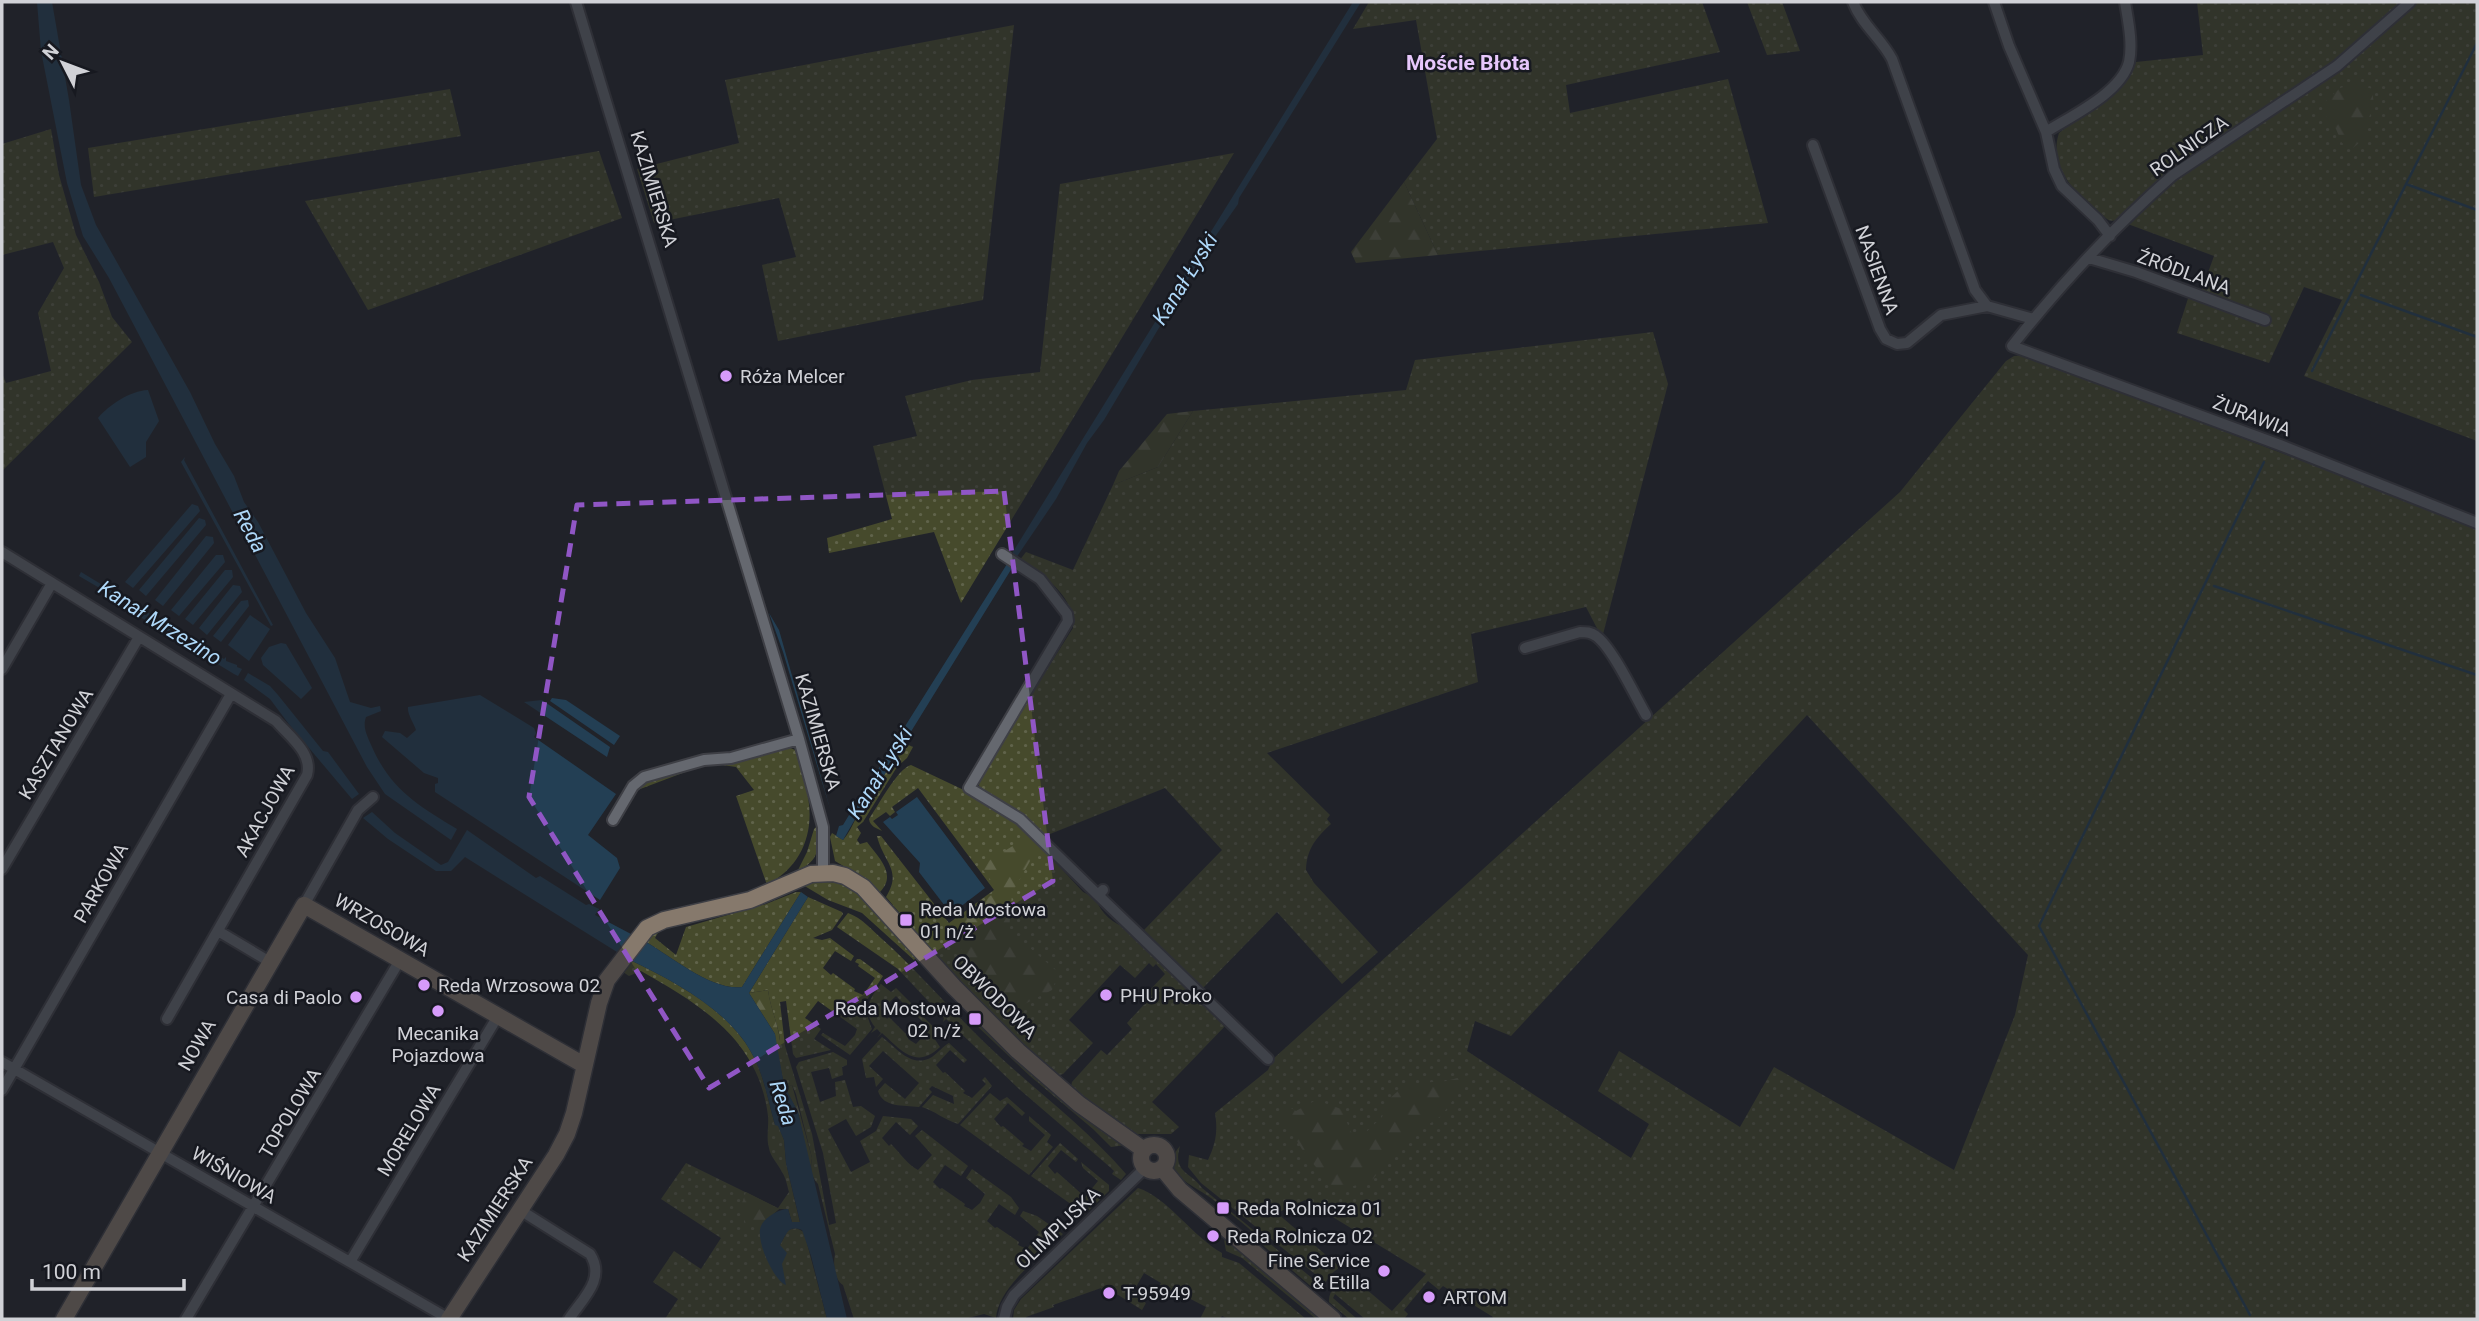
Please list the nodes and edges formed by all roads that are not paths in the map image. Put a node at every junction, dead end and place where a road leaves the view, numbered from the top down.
1 (576, 2) edge
2 (1853, 2) edge
3 (1994, 2) edge
4 (2125, 2) edge
5 (2410, 2) edge
6 (2046, 132) junction
7 (1813, 145) dead end
8 (2110, 236) junction
9 (2090, 258) junction
10 (1987, 306) junction
11 (2034, 319) junction
12 (2265, 320) dead end
13 (2012, 346) joint
14 (2477, 523) edge
15 (2, 552) edge
16 (1002, 554) dead end
17 (52, 583) junction
18 (139, 637) junction
19 (1525, 648) dead end
20 (2, 669) edge
21 (231, 694) junction
22 (1646, 715) dead end
23 (799, 738) junction
24 (373, 797) dead end
25 (613, 820) dead end
26 (2, 869) edge
27 (824, 873) junction
28 (304, 905) junction
29 (218, 931) junction
30 (400, 960) junction
31 (270, 962) junction
32 (498, 1016) junction
33 (167, 1019) dead end
34 (1268, 1059) dead end
35 (2, 1062) edge
36 (584, 1065) junction
37 (14, 1069) junction
38 (2, 1090) edge
39 (160, 1153) junction
40 (1151, 1162) junction
41 (254, 1207) junction
42 (520, 1210) junction
43 (350, 1262) junction
44 (64, 1319) edge
45 (186, 1319) edge
46 (449, 1319) edge
47 (569, 1319) edge
48 (1004, 1319) edge
49 (1333, 1319) edge

1 - 23 street, KAZIMIERSKA
2 - 10 street
3 - 6 street
4 - 6 street
5 - 8 street, ROLNICZA
6 - 8 street
7 - 10 street, NASIENNA
8 - 9 street, ROLNICZA
9 - 11 street, ROLNICZA
9 - 12 street, ŹRÓDLANA
10 - 11 street, NASIENNA
11 - 13 street, ROLNICZA
13 - 14 street, ŻURAWIA
15 - 17 street, AKACJOWA
16 - 34 street
17 - 18 street, AKACJOWA
17 - 20 street
18 - 21 street, AKACJOWA
18 - 26 street, KASZTANOWA
19 - 22 street
21 - 29 street, AKACJOWA
21 - 37 street, PARKOWA
23 - 25 street
23 - 27 street, KAZIMIERSKA
24 - 28 street, NOWA
27 - 36 main road, KAZIMIERSKA
27 - 40 main road, OBWODOWA
28 - 30 main road, WRZOSOWA
28 - 31 main road, NOWA
29 - 31 street
29 - 33 street, AKACJOWA
30 - 32 main road, WRZOSOWA
30 - 41 street, TOPOLOWA
31 - 39 main road, NOWA
32 - 36 main road, WRZOSOWA
32 - 43 street, MORELOWA
35 - 37 street, WIŚNIOWA
36 - 42 main road, KAZIMIERSKA
37 - 38 street, PARKOWA
37 - 39 street, WIŚNIOWA
39 - 41 street, WIŚNIOWA
39 - 44 main road, NOWA
40 - 48 street, OLIMPIJSKA
40 - 49 main road, OBWODOWA
41 - 43 street, WIŚNIOWA
41 - 45 street, TOPOLOWA
42 - 46 main road, KAZIMIERSKA
42 - 47 street
43 - 46 street, WIŚNIOWA

